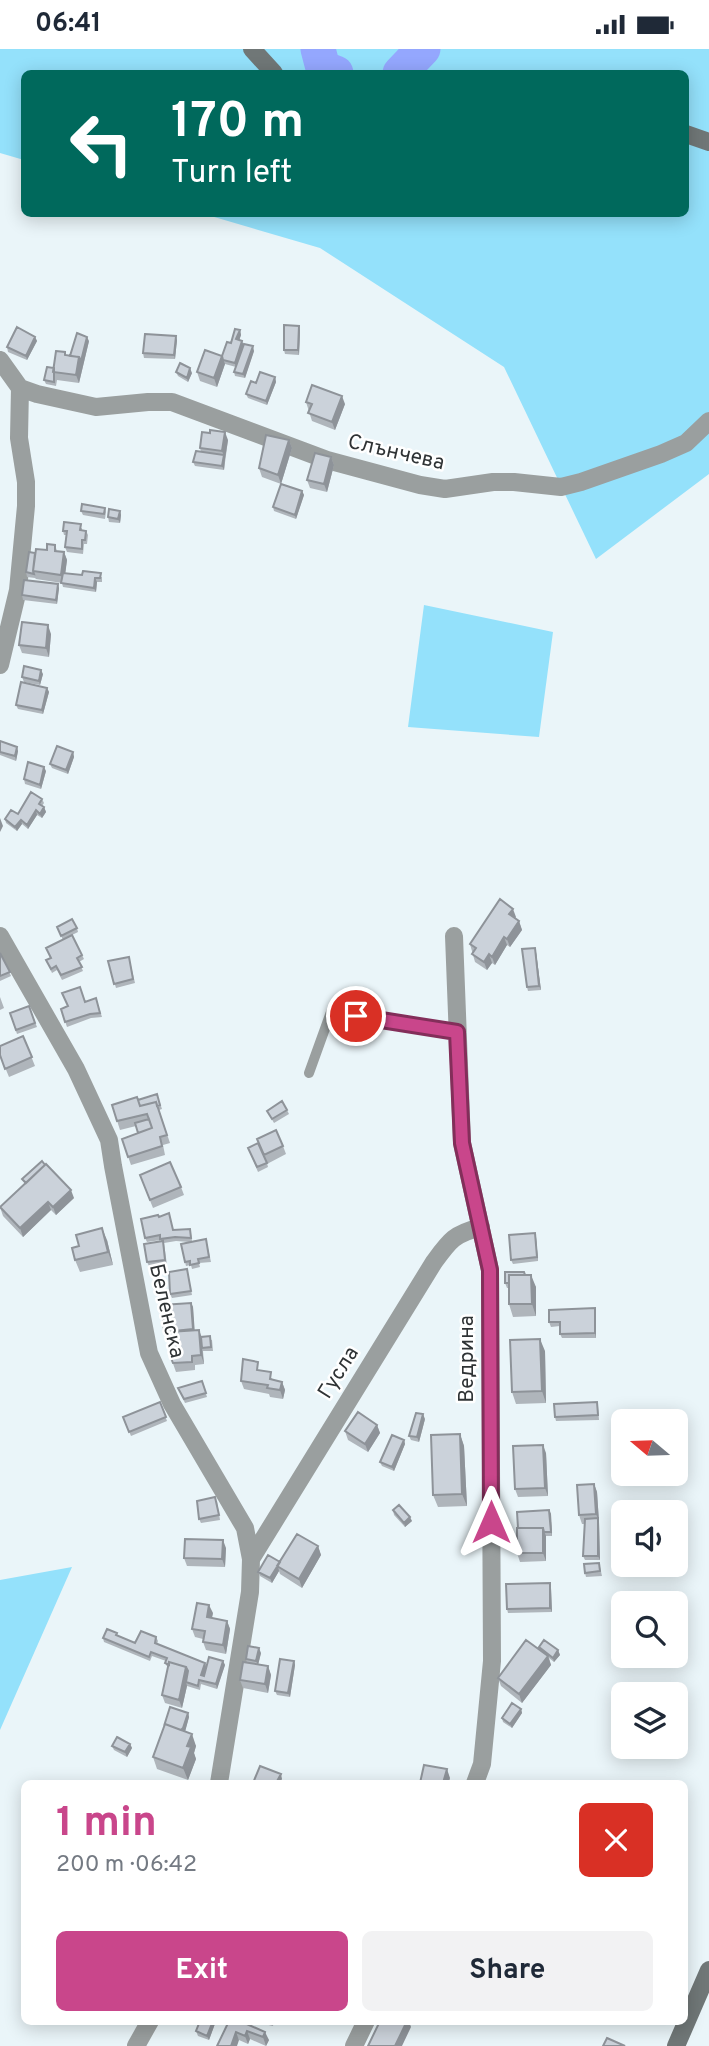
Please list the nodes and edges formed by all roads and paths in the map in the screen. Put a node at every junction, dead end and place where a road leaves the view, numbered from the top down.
1 (252, 49) edge
2 (271, 70) edge
3 (689, 135) edge
4 (709, 142) edge
5 (0, 360) edge
6 (20, 389) junction
7 (709, 421) edge
8 (0, 665) edge
9 (0, 936) edge
10 (454, 936) dead end
11 (457, 1032) junction
12 (309, 1073) dead end
13 (481, 1227) junction
14 (251, 1559) junction
15 (219, 1780) edge
16 (475, 1780) edge
17 (709, 1970) edge
18 (688, 2018) edge
19 (148, 2025) edge
20 (364, 2025) edge
21 (685, 2025) edge
22 (136, 2046) edge
23 (354, 2046) edge
24 (676, 2046) edge

1 - 2 main road
3 - 4 main road
5 - 6 street
6 - 7 street, Слънчева
6 - 8 street
9 - 14 street, Беленска
10 - 11 street, Ведрина
11 - 12 lane
11 - 13 street, Ведрина
13 - 14 street, Гусла
13 - 16 street, Ведрина
14 - 15 street, Беленска
17 - 18 main road
19 - 22 street
20 - 23 street
21 - 24 main road

